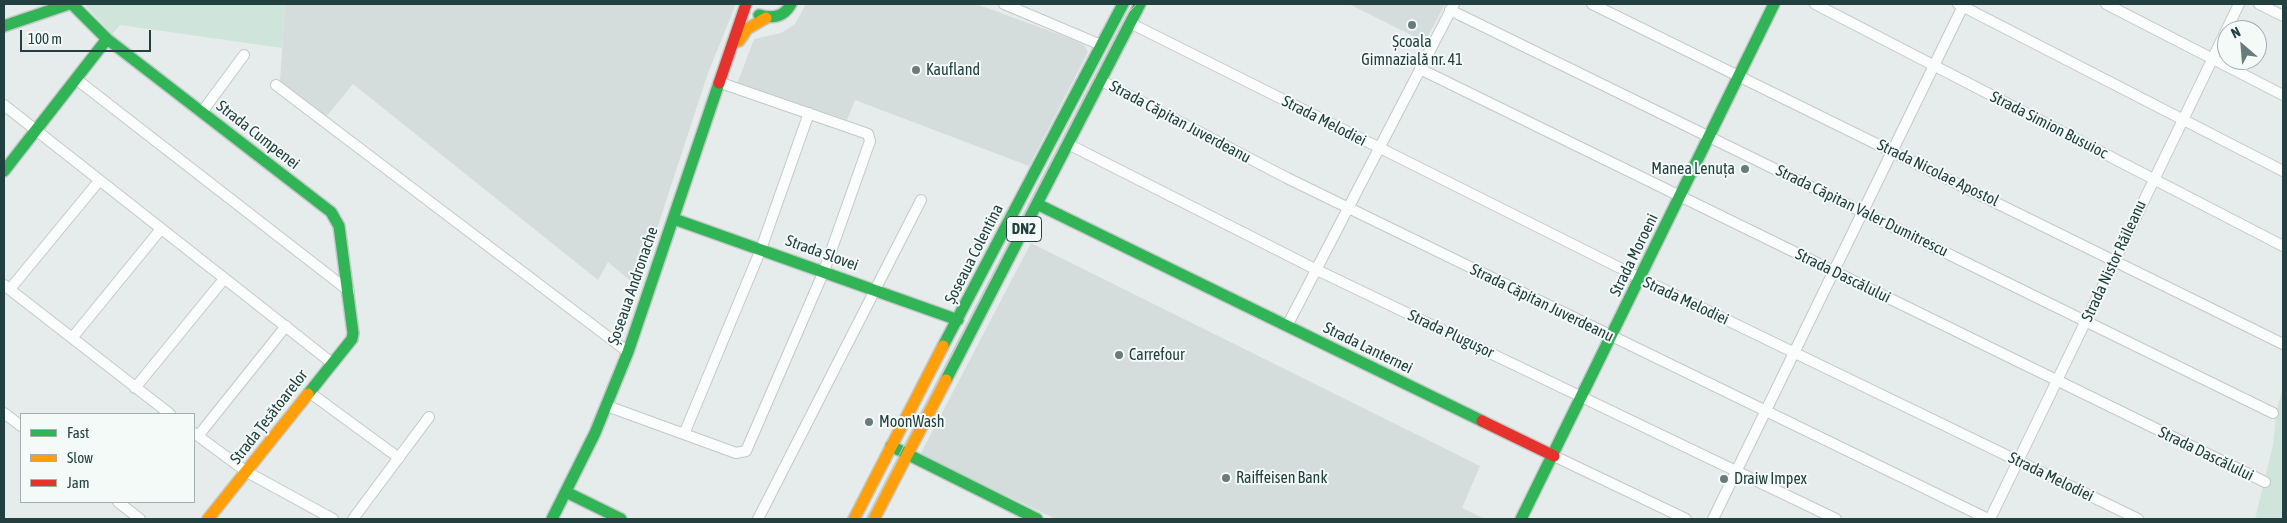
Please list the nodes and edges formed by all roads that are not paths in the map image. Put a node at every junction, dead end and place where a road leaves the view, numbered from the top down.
1 (70, 4) edge
2 (748, 4) edge
3 (792, 4) edge
4 (1004, 4) edge
5 (1122, 4) edge
6 (1140, 4) edge
7 (1592, 4) edge
8 (1774, 4) edge
9 (1815, 4) edge
10 (1962, 4) edge
11 (2106, 4) edge
12 (2239, 4) edge
13 (2260, 4) edge
14 (1452, 7) edge
15 (2283, 16) edge
16 (766, 18) junction
17 (1130, 23) junction
18 (4, 26) edge
19 (107, 39) junction
20 (1101, 45) junction
21 (244, 54) dead end
22 (730, 57) junction
23 (2212, 59) junction
24 (1934, 65) junction
25 (1420, 69) junction
26 (1740, 76) junction
27 (76, 79) junction
28 (1100, 80) junction
29 (721, 83) junction
30 (276, 85) dead end
31 (2283, 95) edge
32 (4, 106) edge
33 (202, 112) junction
34 (809, 113) junction
35 (2182, 119) junction
36 (36, 130) junction
37 (1710, 137) junction
38 (1068, 144) junction
39 (1379, 149) junction
40 (1893, 151) junction
41 (4, 171) edge
42 (2283, 171) edge
43 (2153, 178) junction
44 (99, 181) junction
45 (1681, 197) junction
46 (921, 200) dead end
47 (1038, 204) junction
48 (1348, 208) junction
49 (1863, 212) junction
50 (674, 219) junction
51 (161, 229) junction
52 (2283, 246) edge
53 (761, 249) junction
54 (2114, 260) junction
55 (1317, 270) junction
56 (824, 271) junction
57 (1834, 272) junction
58 (1640, 278) junction
59 (224, 279) junction
60 (7, 287) edge
61 (876, 290) junction
62 (349, 291) junction
63 (958, 320) junction
64 (2086, 321) junction
65 (286, 326) junction
66 (1287, 326) junction
67 (354, 333) joint
68 (1612, 337) junction
69 (72, 338) junction
70 (2283, 344) edge
71 (628, 352) junction
72 (1795, 352) junction
73 (332, 363) junction
74 (2057, 380) junction
75 (135, 388) junction
76 (309, 392) junction
77 (1583, 396) junction
78 (607, 406) junction
79 (1767, 412) junction
80 (2273, 412) dead end
81 (4, 413) edge
82 (169, 413) edge
83 (429, 417) dead end
84 (20, 425) edge
85 (196, 434) edge
86 (684, 434) junction
87 (891, 446) junction
88 (908, 455) junction
89 (1554, 456) junction
90 (399, 458) junction
91 (2018, 461) junction
92 (246, 472) junction
93 (1737, 472) junction
94 (2265, 482) dead end
95 (566, 492) junction
96 (119, 503) edge
97 (140, 519) edge
98 (208, 519) edge
99 (333, 519) edge
100 (353, 519) edge
101 (552, 519) edge
102 (621, 519) edge
103 (758, 519) edge
104 (854, 519) edge
105 (874, 519) edge
106 (1037, 519) edge
107 (1521, 519) edge
108 (1686, 519) edge
109 (1713, 519) edge
110 (1836, 519) edge
111 (1989, 519) edge
112 (2138, 519) edge

1 - 18 street
1 - 19 street, Strada Cumpenei
2 - 16 street
2 - 22 street, Șoseaua Andronache
3 - 16 street, Șoseaua Andronache
4 - 20 street
5 - 20 street, Șoseaua Colentina / DN2
6 - 17 street, Șoseaua Colentina / DN2
7 - 26 street, Strada Nicolae Apostol
8 - 26 street, Strada Moroeni
9 - 24 street, Strada Simion Busuioc
10 - 24 street
10 - 35 street
11 - 23 street
12 - 23 street, Strada Nistor Răileanu
13 - 15 street
14 - 25 street
14 - 37 street, Strada Căpitan Valer Dumitrescu
16 - 22 street, Șoseaua Andronache
17 - 28 street, Șoseaua Colentina / DN2
17 - 39 street, Strada Melodiei
19 - 27 street
19 - 33 street, Strada Cumpenei
20 - 63 street, Șoseaua Colentina / DN2
21 - 33 street
22 - 29 street, Șoseaua Andronache
23 - 31 street
23 - 35 street, Strada Nistor Răileanu
24 - 40 street
24 - 43 street, Strada Simion Busuioc
25 - 39 street
25 - 45 street, Strada Dascălului
26 - 37 street, Strada Moroeni
26 - 40 street, Strada Nicolae Apostol
27 - 36 street
27 - 62 street
28 - 38 street, Șoseaua Colentina / DN2
28 - 48 street, Strada Căpitan Juverdeanu
29 - 34 street
29 - 50 street, Șoseaua Andronache
30 - 71 street
32 - 36 street
33 - 62 street, Strada Cumpenei
34 - 53 street
34 - 56 street
35 - 42 street
35 - 43 street, Strada Nistor Răileanu
36 - 41 street
36 - 44 street
37 - 45 street, Strada Moroeni
37 - 49 street, Strada Căpitan Valer Dumitrescu
38 - 47 street, Șoseaua Colentina / DN2
38 - 55 street, Strada Plugușor
39 - 48 street
39 - 58 street, Strada Melodiei
40 - 49 street
40 - 54 street, Strada Nicolae Apostol
43 - 52 street, Strada Simion Busuioc
43 - 54 street, Strada Nistor Răileanu
44 - 51 street
44 - 60 street
45 - 57 street, Strada Dascălului
45 - 58 street, Strada Moroeni
46 - 61 street
47 - 66 street, Strada Lanternei
47 - 88 street, Șoseaua Colentina / DN2
48 - 55 street
48 - 68 street, Strada Căpitan Juverdeanu
49 - 57 street
49 - 64 street, Strada Căpitan Valer Dumitrescu
50 - 53 street, Strada Slovei
50 - 71 street, Șoseaua Andronache
51 - 59 street
51 - 69 street
53 - 56 street, Strada Slovei
53 - 86 street
54 - 64 street, Strada Nistor Răileanu
54 - 70 street, Strada Nicolae Apostol
55 - 66 street
55 - 77 street, Strada Plugușor
56 - 61 street, Strada Slovei
56 - 86 street
57 - 72 street
57 - 74 street, Strada Dascălului
58 - 68 street, Strada Moroeni
58 - 72 street, Strada Melodiei
59 - 65 street
59 - 75 street
60 - 69 street
61 - 63 street, Strada Slovei
61 - 103 street
62 - 67 street, Strada Cumpenei
63 - 87 street, Șoseaua Colentina / DN2
64 - 74 street, Strada Nistor Răileanu
64 - 80 street, Strada Căpitan Valer Dumitrescu
65 - 73 street
65 - 85 street
66 - 89 street, Strada Lanternei
67 - 73 street, Strada Țesătoarelor
68 - 77 street, Strada Moroeni
68 - 79 street, Strada Căpitan Juverdeanu
69 - 75 street
71 - 78 street, Șoseaua Andronache
72 - 79 street
72 - 91 street, Strada Melodiei
73 - 76 street, Strada Țesătoarelor
74 - 91 street, Strada Nistor Răileanu
74 - 94 street, Strada Dascălului
75 - 82 street
76 - 90 street
76 - 92 street, Strada Țesătoarelor
77 - 89 street, Strada Moroeni
77 - 93 street, Strada Plugușor
78 - 86 street
78 - 95 street, Șoseaua Andronache
79 - 93 street
79 - 111 street, Strada Căpitan Juverdeanu
81 - 84 street
83 - 90 street
85 - 92 street
87 - 88 street
87 - 104 street, Șoseaua Colentina / DN2
88 - 105 street, Șoseaua Colentina / DN2
88 - 106 street
89 - 107 street, Strada Moroeni
89 - 108 street, Strada Lanternei
90 - 100 street
91 - 111 street, Strada Nistor Răileanu
91 - 112 street, Strada Melodiei
92 - 98 street, Strada Țesătoarelor
92 - 99 street
93 - 109 street
93 - 110 street, Strada Plugușor
95 - 101 street, Șoseaua Andronache
95 - 102 street
96 - 97 street

